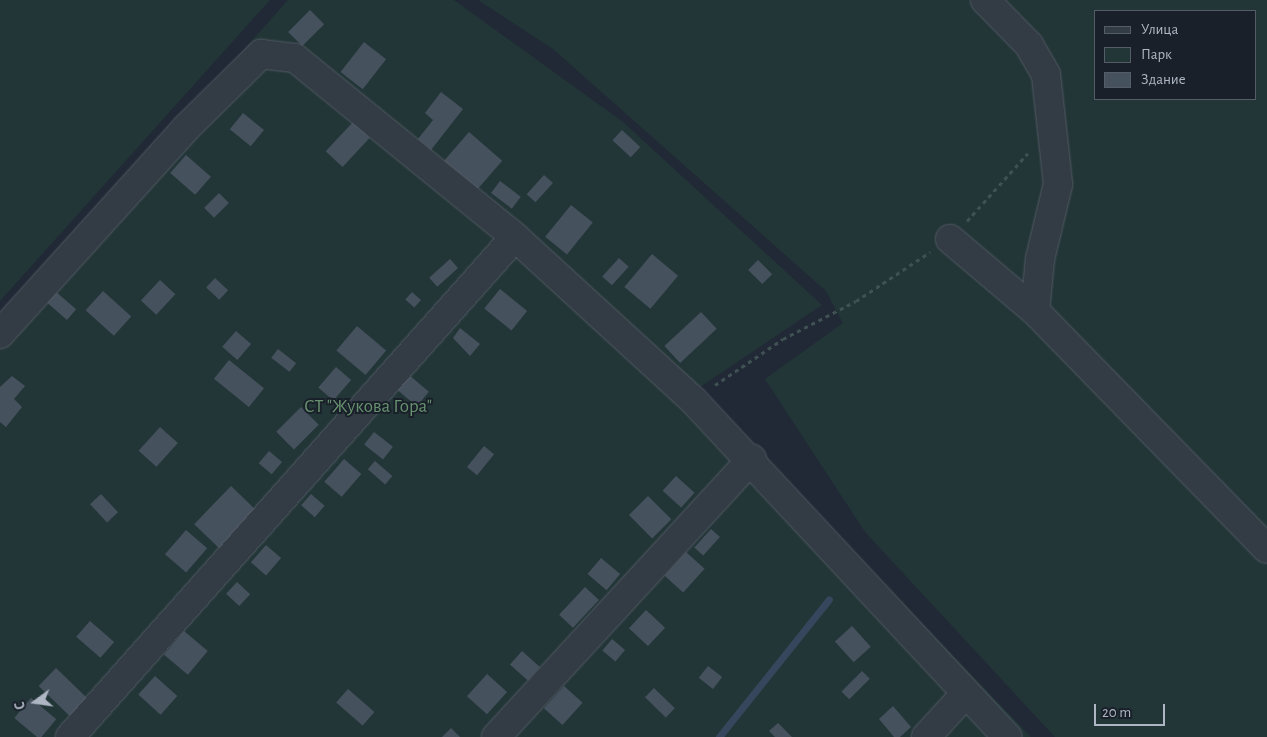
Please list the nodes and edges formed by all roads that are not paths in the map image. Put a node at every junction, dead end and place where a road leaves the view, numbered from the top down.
1 (986, 0) edge
2 (515, 237) junction
3 (950, 239) road end
4 (1035, 311) junction
5 (0, 334) edge
6 (752, 460) junction
7 (1267, 549) edge
8 (966, 692) junction
9 (70, 737) edge
10 (496, 737) edge
11 (926, 737) edge
12 (1007, 737) edge

1 - 4 street
2 - 5 street
2 - 6 street
2 - 9 street
3 - 4 street
4 - 7 street
6 - 8 street
6 - 10 street
8 - 11 street
8 - 12 street

